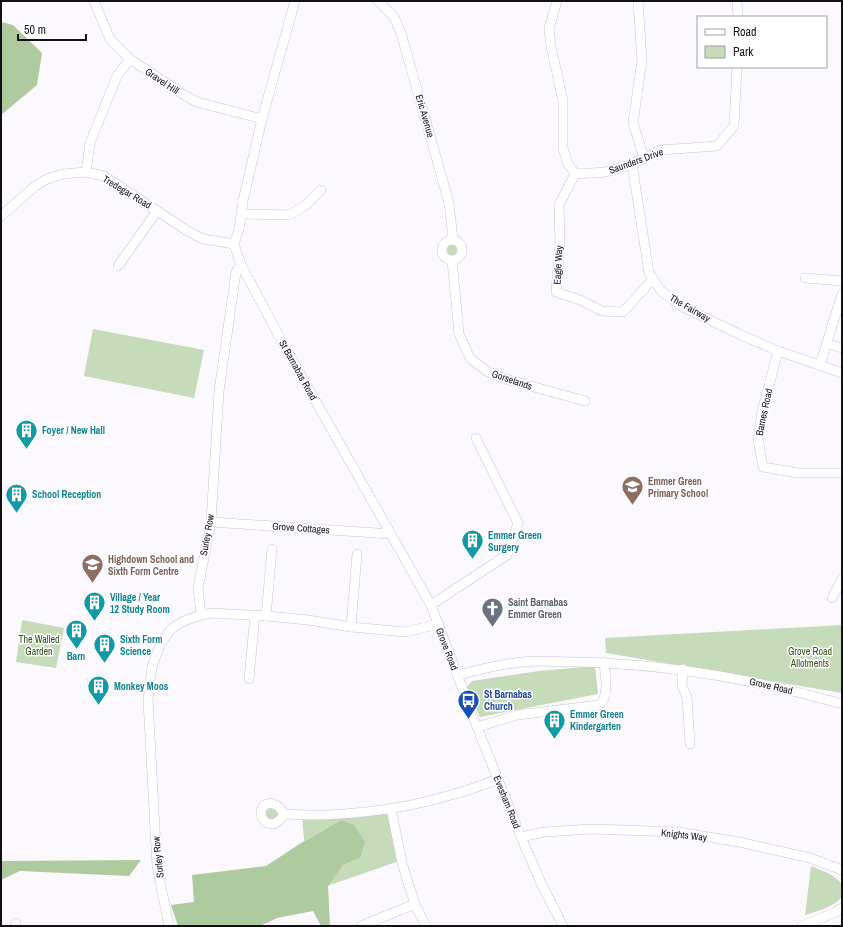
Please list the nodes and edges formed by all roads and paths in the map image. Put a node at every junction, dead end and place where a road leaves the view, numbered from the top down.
1 (94, 1) edge
2 (295, 1) edge
3 (378, 1) edge
4 (558, 1) edge
5 (638, 1) edge
6 (738, 1) edge
7 (738, 16) edge
8 (130, 59) junction
9 (738, 68) edge
10 (262, 119) junction
11 (644, 158) junction
12 (632, 164) junction
13 (86, 172) junction
14 (575, 174) junction
15 (321, 190) dead end
16 (157, 211) junction
17 (242, 214) junction
18 (1, 216) edge
19 (453, 239) junction
20 (234, 244) junction
21 (452, 260) junction
22 (241, 265) junction
23 (118, 266) dead end
24 (653, 278) junction
25 (805, 278) dead end
26 (842, 281) edge
27 (842, 294) edge
28 (827, 344) junction
29 (842, 348) edge
30 (778, 351) junction
31 (820, 366) junction
32 (842, 373) edge
33 (584, 401) dead end
34 (476, 438) dead end
35 (842, 473) edge
36 (211, 522) junction
37 (391, 534) junction
38 (272, 549) dead end
39 (357, 554) dead end
40 (842, 579) edge
41 (832, 598) dead end
42 (432, 605) junction
43 (201, 615) junction
44 (255, 615) junction
45 (266, 616) junction
46 (439, 624) junction
47 (351, 628) junction
48 (604, 662) junction
49 (683, 669) junction
50 (457, 675) junction
51 (249, 679) dead end
52 (842, 704) edge
53 (477, 727) junction
54 (690, 744) dead end
55 (498, 779) junction
56 (391, 808) junction
57 (284, 814) dead end
58 (521, 837) junction
59 (842, 870) edge
60 (415, 904) junction
61 (842, 908) edge
62 (169, 926) edge
63 (361, 926) edge
64 (426, 926) edge
65 (563, 926) edge
66 (802, 926) edge

1 - 8 street, Gravel Hill
2 - 10 street
3 - 19 street, Eric Avenue
4 - 14 street
5 - 11 street
6 - 7 street
8 - 10 street, Gravel Hill
8 - 13 street
9 - 11 street, Saunders Drive
10 - 17 street
11 - 12 street, Saunders Drive
12 - 14 street, Saunders Drive
12 - 24 street, The Fairway
13 - 16 street, Tredegar Road
13 - 18 street, Tredegar Road
14 - 24 street, Eagle Way
15 - 17 street
16 - 20 street, Tredegar Road
16 - 23 street
17 - 20 street
19 - 21 street
19 - 21 street
20 - 22 street, St Barnabas Road
21 - 33 street, Gorselands
22 - 36 street, Surley Row
22 - 37 street, St Barnabas Road
24 - 30 street, The Fairway
25 - 26 street
27 - 28 street
28 - 29 street
28 - 31 street
30 - 31 street, The Fairway
30 - 35 street, Barnes Road
31 - 32 street, The Fairway
34 - 42 street
36 - 37 street, Grove Cottages
36 - 43 street, Surley Row
37 - 42 street, St Barnabas Road
38 - 45 street
39 - 47 street
40 - 41 street
42 - 46 street, St Barnabas Road
43 - 44 street, Grove Road
43 - 62 street, Surley Row
44 - 45 street, Grove Road
44 - 51 street
45 - 47 street, Grove Road
46 - 47 street, Grove Road
46 - 50 street, Grove Road
48 - 49 street, Grove Road
48 - 50 street, Grove Road
48 - 53 street
49 - 52 street, Grove Road
49 - 54 street
50 - 53 street, Evesham Road
53 - 55 street, Evesham Road
55 - 56 street
55 - 58 street, Evesham Road
56 - 57 street
56 - 60 street
58 - 59 street, Knights Way
58 - 65 street, Evesham Road
60 - 63 street
60 - 64 street
61 - 66 street

